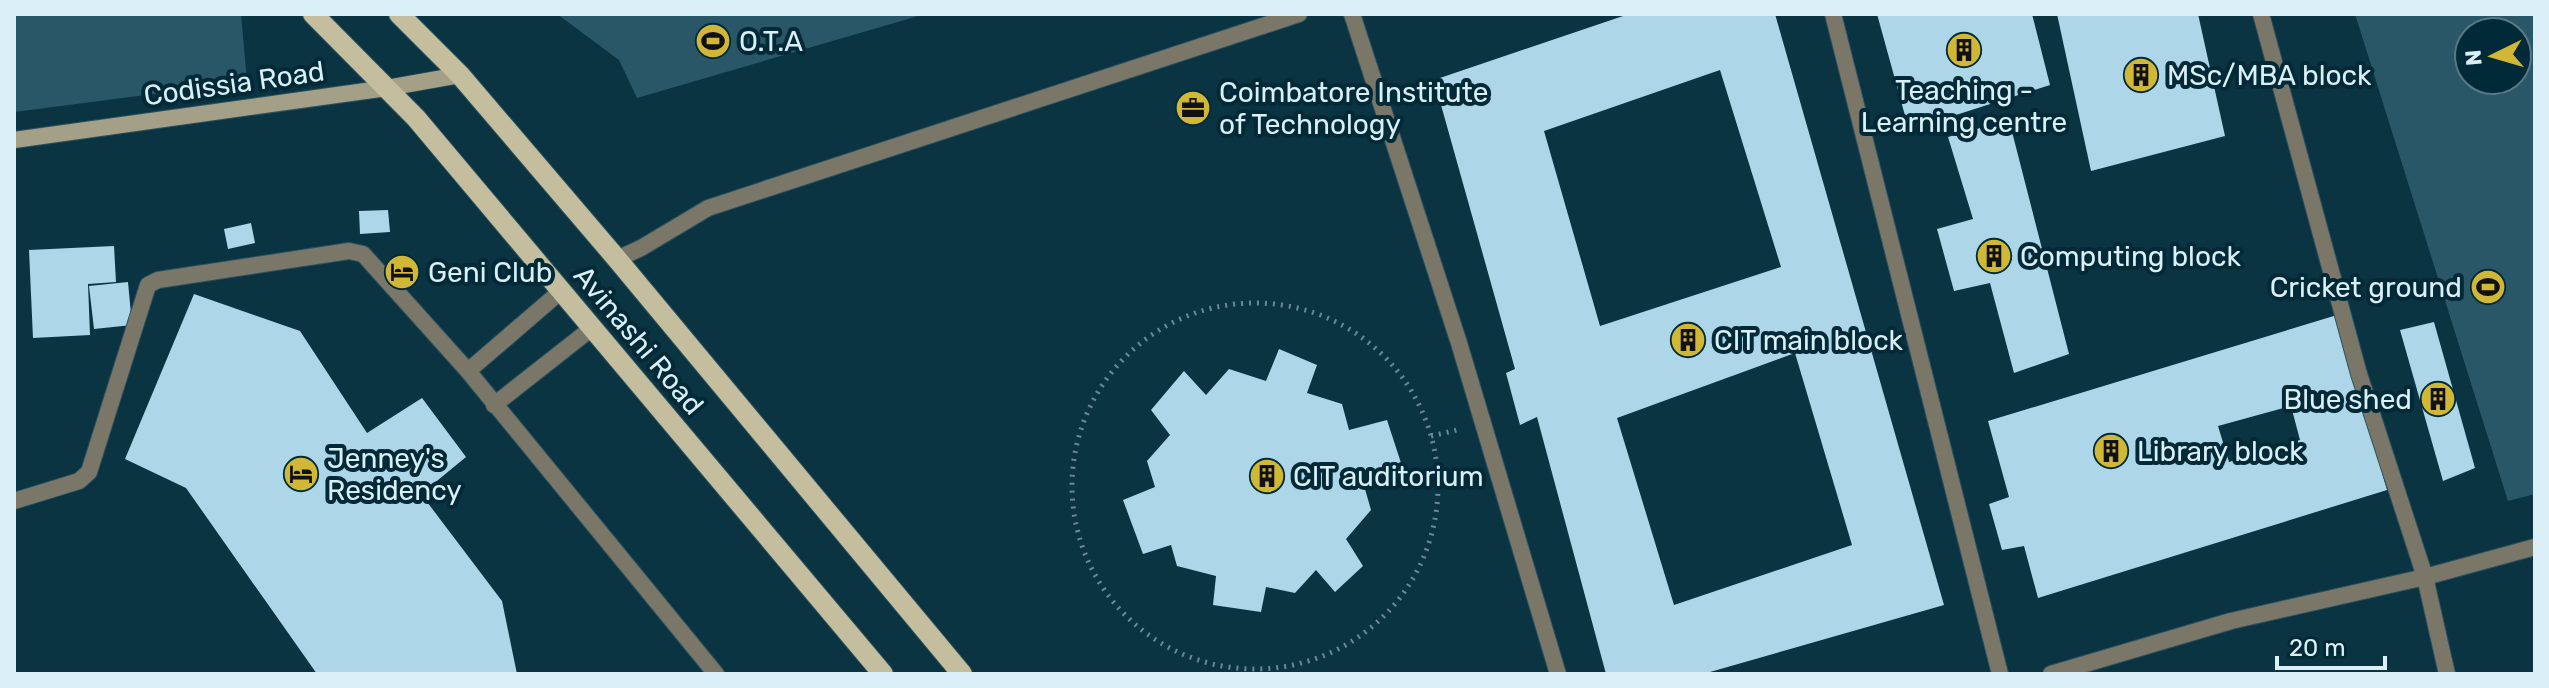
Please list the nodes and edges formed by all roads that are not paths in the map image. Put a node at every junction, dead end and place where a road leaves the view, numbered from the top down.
1 (313, 14) edge
2 (399, 14) edge
3 (1299, 14) edge
4 (1352, 14) edge
5 (1833, 14) edge
6 (2261, 14) edge
7 (460, 75) junction
8 (387, 88) junction
9 (14, 140) edge
10 (617, 259) junction
11 (561, 291) junction
12 (592, 328) junction
13 (468, 371) junction
14 (494, 405) junction
15 (14, 501) edge
16 (2535, 547) edge
17 (2425, 577) junction
18 (716, 674) edge
19 (883, 674) edge
20 (962, 674) edge
21 (1558, 674) edge
22 (2000, 674) edge
23 (2051, 674) edge
24 (2447, 674) edge

1 - 8 main road, Avinashi Road
2 - 7 main road, Avinashi Road
3 - 10 street
4 - 21 street
5 - 22 street
6 - 17 street
7 - 8 street, Codissia Road
7 - 10 main road, Avinashi Road
8 - 9 street, Codissia Road
8 - 11 main road, Avinashi Road
10 - 20 main road, Avinashi Road
11 - 12 main road, Avinashi Road
11 - 13 street
12 - 14 street
12 - 19 main road, Avinashi Road
13 - 14 street
13 - 15 street
14 - 18 street
16 - 17 street
17 - 23 street
17 - 24 street

